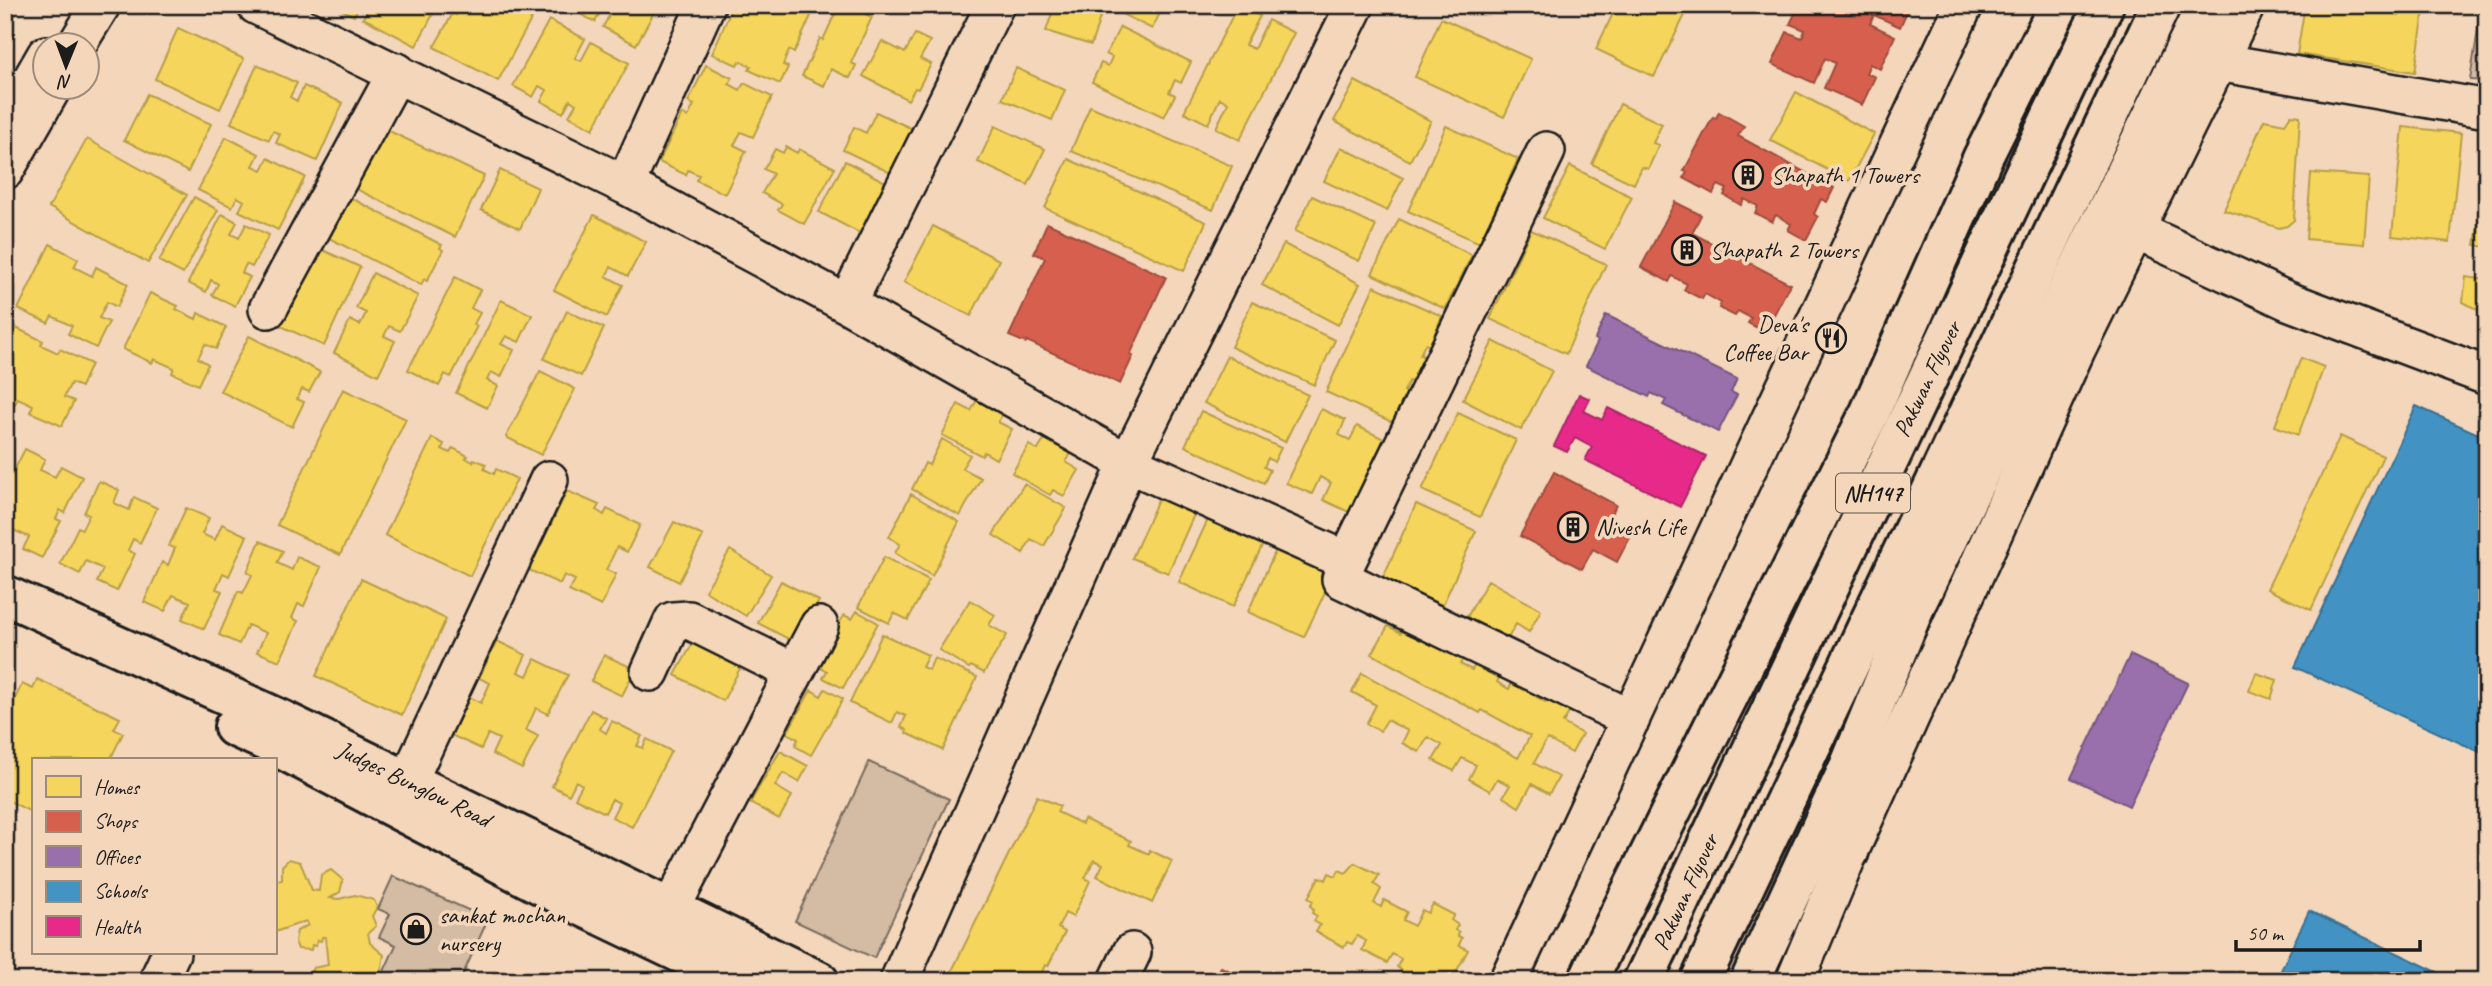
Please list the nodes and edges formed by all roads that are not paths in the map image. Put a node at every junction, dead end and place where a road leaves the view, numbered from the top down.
1 (74, 5) edge
2 (101, 5) edge
3 (256, 5) edge
4 (706, 5) edge
5 (995, 5) edge
6 (1355, 5) edge
7 (1964, 5) edge
8 (2059, 5) edge
9 (2104, 5) edge
10 (2161, 5) edge
11 (2206, 5) edge
12 (2246, 5) edge
13 (59, 32) edge
14 (85, 32) edge
15 (2218, 62) junction
16 (397, 72) junction
17 (32, 79) edge
18 (43, 102) edge
19 (2487, 109) edge
20 (5, 126) edge
21 (1546, 151) dead end
22 (5, 170) edge
23 (625, 185) junction
24 (2119, 222) junction
25 (847, 304) junction
26 (268, 309) dead end
27 (2487, 376) edge
28 (1128, 463) junction
29 (549, 480) dead end
30 (1347, 561) junction
31 (5, 595) edge
32 (5, 623) edge
33 (819, 626) dead end
34 (650, 672) dead end
35 (794, 672) junction
36 (1631, 719) junction
37 (271, 741) edge
38 (408, 781) junction
39 (1834, 843) junction
40 (671, 908) junction
41 (171, 954) edge
42 (158, 981) edge
43 (739, 981) edge
44 (819, 981) edge
45 (899, 981) edge
46 (1508, 981) edge
47 (1588, 981) edge
48 (1643, 981) edge
49 (1700, 981) edge
50 (1750, 981) edge
51 (1795, 981) edge

1 - 13 street
2 - 14 street
3 - 16 street
4 - 23 street
5 - 25 street
6 - 28 street
7 - 36 street
8 - 47 main road
9 - 48 main road, Pakwan Flyover / NH147
10 - 49 main road, NH147
11 - 24 main road
12 - 15 street
15 - 19 street
15 - 24 street
16 - 23 street
16 - 26 street
17 - 20 street
18 - 22 street
21 - 30 street
23 - 25 street
24 - 27 street
24 - 39 main road
25 - 28 street
28 - 30 street
28 - 45 street
29 - 38 street
30 - 36 street
31 - 37 main road, Judges Bunglow Road
32 - 37 main road, Judges Bunglow Road
33 - 35 street
34 - 35 street
35 - 40 street
36 - 46 street
37 - 38 main road, Judges Bunglow Road
37 - 43 main road, Judges Bunglow Road
38 - 40 main road, Judges Bunglow Road
39 - 50 main road
39 - 51 street
40 - 44 main road, Judges Bunglow Road
41 - 42 street

